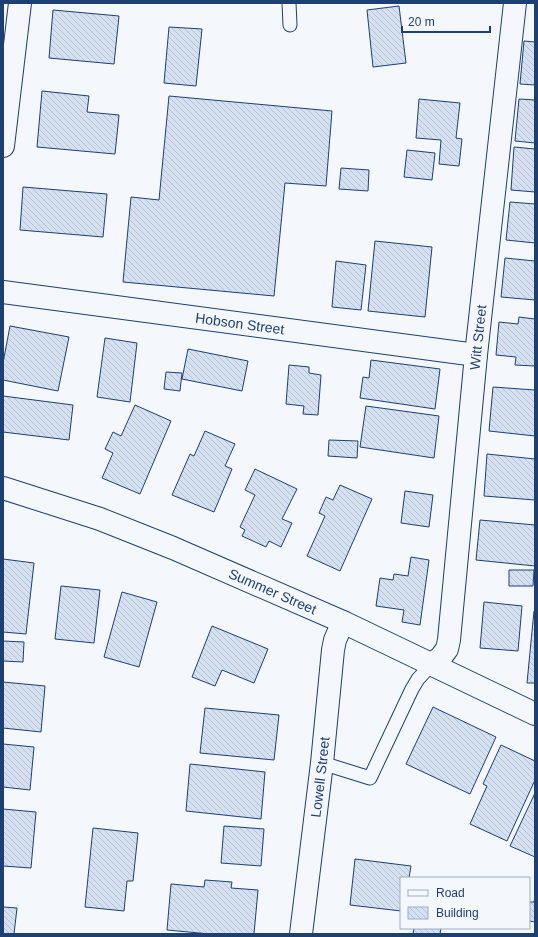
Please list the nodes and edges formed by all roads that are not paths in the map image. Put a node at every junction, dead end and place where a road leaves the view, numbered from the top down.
1 (20, 3) edge
2 (289, 3) edge
3 (515, 3) edge
4 (290, 25) dead end
5 (3, 146) edge
6 (3, 292) edge
7 (476, 355) junction
8 (3, 488) edge
9 (343, 622) junction
10 (431, 665) junction
11 (535, 714) edge
12 (322, 763) junction
13 (301, 934) edge

1 - 5 street
2 - 4 lane
3 - 7 street, Witt Street
6 - 7 street, Hobson Street
7 - 10 street, Witt Street
8 - 9 street, Summer Street
9 - 10 street, Summer Street
9 - 12 street, Lowell Street
10 - 11 street, Summer Street
10 - 12 lane
12 - 13 street, Lowell Street

